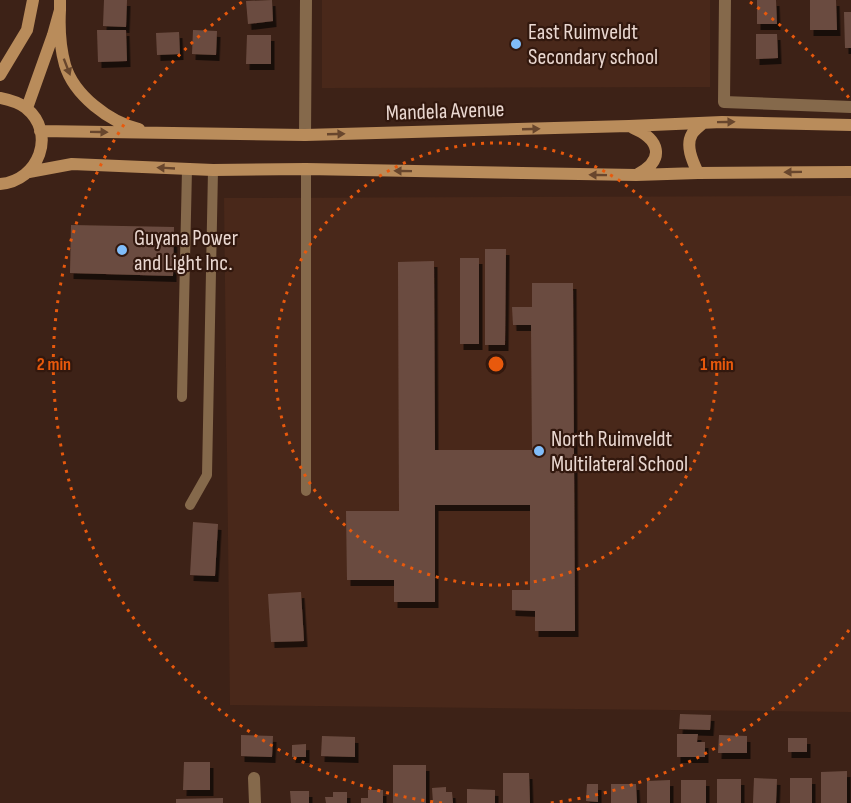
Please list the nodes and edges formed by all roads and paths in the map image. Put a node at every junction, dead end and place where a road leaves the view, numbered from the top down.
1 (33, 0) edge
2 (306, 0) edge
3 (725, 0) edge
4 (60, 5) edge
5 (0, 75) edge
6 (0, 98) edge
7 (27, 108) junction
8 (851, 108) edge
9 (703, 123) junction
10 (851, 125) edge
11 (629, 126) junction
12 (40, 131) junction
13 (156, 133) junction
14 (305, 135) junction
15 (187, 169) junction
16 (306, 169) junction
17 (213, 170) junction
18 (851, 171) edge
19 (29, 172) junction
20 (698, 173) junction
21 (636, 175) junction
22 (0, 184) edge
23 (182, 397) dead end
24 (306, 491) dead end
25 (190, 505) dead end
26 (254, 778) dead end
27 (255, 803) edge

1 - 5 main road
2 - 14 street
3 - 8 street
4 - 7 main road
4 -> 13 main road
6 - 7 main road
7 - 12 main road
9 -> 10 main road, Mandela Avenue
9 - 11 main road, Mandela Avenue
9 - 20 main road
14 -> 11 main road, Mandela Avenue
11 - 21 main road
12 -> 13 main road, Mandela Avenue
12 - 19 main road
13 - 14 main road, Mandela Avenue
15 - 17 main road
15 -> 19 main road
15 - 23 lane
16 - 17 main road
21 -> 16 main road
16 - 24 lane
17 - 25 lane
18 -> 20 main road
19 - 22 main road
20 - 21 main road
26 - 27 street

